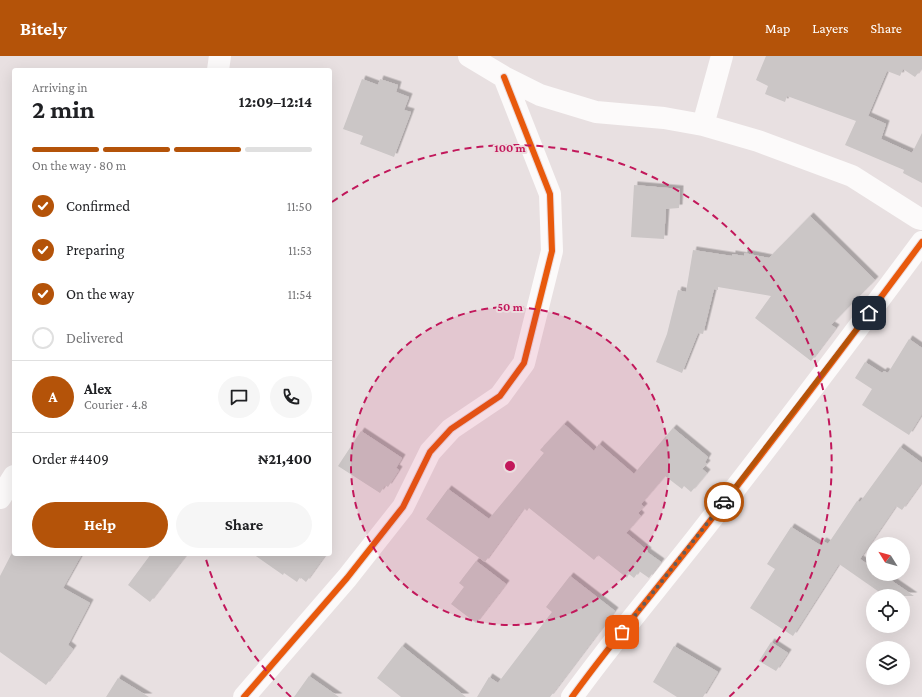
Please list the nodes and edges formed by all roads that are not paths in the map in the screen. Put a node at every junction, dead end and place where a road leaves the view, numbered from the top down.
1 (220, 56) edge
2 (469, 56) edge
3 (722, 56) edge
4 (218, 68) edge
5 (504, 77) junction
6 (704, 125) junction
7 (921, 217) edge
8 (922, 242) edge
9 (12, 479) edge
10 (0, 498) edge
11 (244, 697) edge
12 (572, 697) edge

1 - 4 street
2 - 5 street
3 - 6 street
5 - 6 street
5 - 11 street
6 - 7 street
8 - 12 street
9 - 10 street

